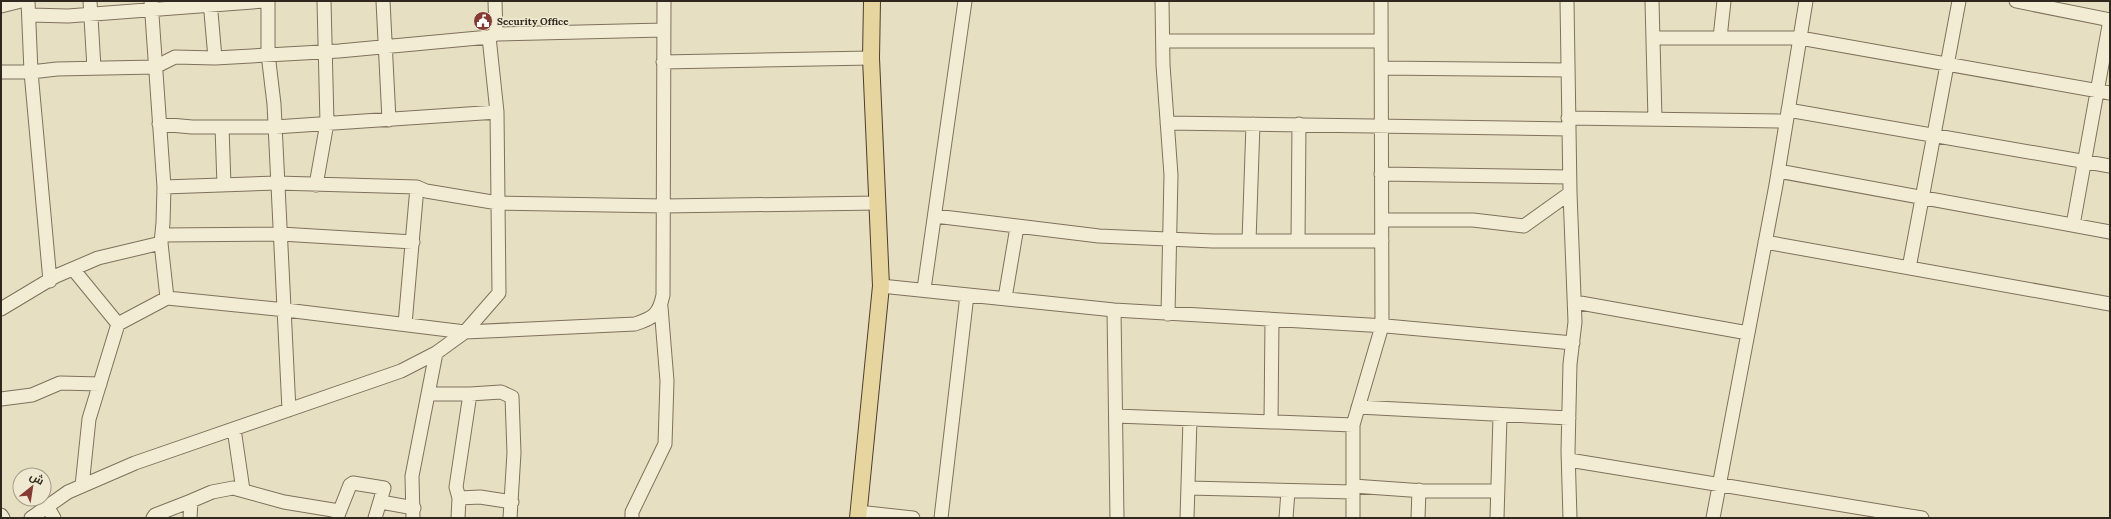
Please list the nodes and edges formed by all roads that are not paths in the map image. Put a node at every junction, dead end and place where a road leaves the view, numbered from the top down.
1 (21, 1) edge
2 (28, 1) edge
3 (264, 1) edge
4 (268, 1) edge
5 (324, 1) edge
6 (383, 1) edge
7 (495, 1) edge
8 (664, 1) edge
9 (872, 1) edge
10 (965, 1) edge
11 (1162, 1) edge
12 (1381, 1) edge
13 (1567, 1) edge
14 (1652, 1) edge
15 (1724, 1) edge
16 (1806, 1) edge
17 (1959, 1) edge
18 (2016, 1) edge
19 (211, 3) edge
20 (151, 5) edge
21 (1, 6) edge
22 (91, 7) edge
23 (30, 15) junction
24 (2110, 20) edge
25 (663, 30) junction
26 (492, 36) junction
27 (1653, 38) junction
28 (1720, 38) junction
29 (1800, 38) junction
30 (1163, 41) junction
31 (1381, 41) junction
32 (384, 47) junction
33 (325, 51) junction
34 (268, 54) junction
35 (215, 58) junction
36 (871, 58) junction
37 (663, 62) junction
38 (1947, 64) junction
39 (155, 67) junction
40 (94, 68) junction
41 (1381, 68) junction
42 (1567, 70) junction
43 (1, 72) edge
44 (31, 72) junction
45 (2104, 92) edge
46 (497, 112) junction
47 (1787, 115) junction
48 (1655, 119) junction
49 (389, 120) junction
50 (327, 123) junction
51 (1167, 123) junction
52 (159, 124) junction
53 (1253, 124) junction
54 (1299, 124) junction
55 (1568, 124) junction
56 (1381, 125) junction
57 (222, 127) junction
58 (275, 127) junction
59 (1934, 135) junction
60 (2085, 162) junction
61 (2110, 166) edge
62 (1778, 171) junction
63 (1381, 174) junction
64 (1569, 177) junction
65 (277, 182) junction
66 (224, 185) junction
67 (316, 185) junction
68 (164, 187) junction
69 (417, 187) junction
70 (1570, 193) junction
71 (1922, 197) junction
72 (878, 202) junction
73 (498, 203) junction
74 (664, 206) junction
75 (935, 216) junction
76 (1382, 220) junction
77 (2073, 225) junction
78 (1017, 227) junction
79 (2110, 232) edge
80 (281, 234) junction
81 (1169, 238) junction
82 (161, 239) junction
83 (1250, 241) junction
84 (1298, 241) junction
85 (413, 242) junction
86 (1382, 242) junction
87 (1765, 242) junction
88 (1910, 268) junction
89 (72, 269) junction
90 (50, 281) junction
91 (881, 286) junction
92 (924, 289) junction
93 (967, 294) junction
94 (167, 298) junction
95 (1005, 298) junction
96 (1575, 302) junction
97 (2110, 304) edge
98 (661, 307) junction
99 (1, 310) edge
100 (286, 310) junction
101 (1114, 310) junction
102 (1168, 314) junction
103 (1272, 320) junction
104 (118, 324) junction
105 (405, 324) junction
106 (1382, 326) junction
107 (465, 332) junction
108 (1748, 333) junction
109 (1573, 343) junction
110 (436, 353) junction
111 (100, 384) junction
112 (428, 394) junction
113 (470, 394) junction
114 (1, 399) edge
115 (1358, 407) junction
116 (289, 410) junction
117 (1116, 416) junction
118 (1500, 416) junction
119 (1569, 418) junction
120 (1190, 419) junction
121 (1271, 422) junction
122 (1353, 425) junction
123 (234, 429) junction
124 (1568, 460) junction
125 (1719, 485) junction
126 (82, 486) junction
127 (1188, 488) junction
128 (1353, 489) junction
129 (243, 490) junction
130 (1288, 490) junction
131 (1419, 490) junction
132 (1497, 490) junction
133 (460, 498) junction
134 (191, 501) junction
135 (381, 502) junction
136 (512, 502) junction
137 (52, 503) edge
138 (46, 507) edge
139 (48, 507) edge
140 (413, 513) edge
141 (1, 515) edge
142 (338, 515) edge
143 (858, 515) edge
144 (3, 518) edge
145 (31, 518) edge
146 (54, 518) edge
147 (153, 518) edge
148 (190, 518) edge
149 (375, 518) edge
150 (458, 518) edge
151 (510, 518) edge
152 (632, 518) edge
153 (913, 518) edge
154 (941, 518) edge
155 (1117, 518) edge
156 (1188, 518) edge
157 (1286, 518) edge
158 (1353, 518) edge
159 (1418, 518) edge
160 (1497, 518) edge
161 (1570, 518) edge
162 (1713, 518) edge
163 (1922, 518) edge

1 - 21 street
2 - 23 street
3 - 19 street
4 - 34 street
5 - 33 street
6 - 32 street
7 - 26 street
8 - 25 street
9 - 36 main road
10 - 75 street
11 - 30 street
12 - 31 street
13 - 42 street
14 - 27 street
15 - 28 street
16 - 29 street
17 - 38 street
18 - 24 street
19 - 20 street
19 - 35 street
20 - 22 street
20 - 39 street
22 - 23 street
22 - 40 street
23 - 44 street
24 - 45 street
25 - 26 street
25 - 37 street
26 - 32 street
26 - 46 street
27 - 28 street
27 - 48 street
28 - 29 street
29 - 38 street
29 - 47 street
30 - 31 street
30 - 51 street
31 - 41 street
32 - 33 street
32 - 49 street
33 - 34 street
33 - 50 street
34 - 35 street
34 - 58 street
35 - 39 street
36 - 37 street
36 - 72 main road
37 - 74 street
38 - 45 street
38 - 59 street
39 - 40 street
39 - 52 street
40 - 44 street
41 - 42 street
41 - 56 street
42 - 55 street
43 - 44 street
44 - 90 street
45 - 60 street
46 - 49 street
46 - 73 street
47 - 48 street
47 - 59 street
47 - 62 street
48 - 55 street
49 - 50 street
50 - 58 street
50 - 67 street
51 - 53 street
51 - 81 street
52 - 57 street
52 - 68 street
53 - 54 street
53 - 83 street
54 - 56 street
54 - 84 street
55 - 56 street
55 - 64 street
56 - 63 street
57 - 58 street
57 - 66 street
58 - 65 street
59 - 60 street
59 - 71 street
60 - 61 street
60 - 77 street
62 - 71 street
62 - 87 street
63 - 64 street
63 - 76 street
64 - 70 street
65 - 66 street
65 - 67 street
65 - 80 street
66 - 68 street
67 - 69 street
68 - 82 street
69 - 73 street
69 - 85 street
70 - 76 street
70 - 96 street
71 - 77 street
71 - 88 street
72 - 74 street
72 - 91 main road
73 - 74 street
73 - 107 street
74 - 98 street
75 - 78 street
75 - 92 street
76 - 86 street
77 - 79 street
78 - 81 street
78 - 95 street
80 - 82 street
80 - 85 street
80 - 100 street
81 - 83 street
81 - 102 street
82 - 89 street
82 - 94 street
83 - 84 street
84 - 86 street
85 - 105 street
86 - 106 street
87 - 88 street
87 - 108 street
88 - 97 street
89 - 90 street
89 - 104 street
90 - 99 street
91 - 92 street
91 - 143 main road
92 - 93 street
93 - 95 street
93 - 154 street
94 - 100 street
94 - 104 street
95 - 101 street
96 - 108 street
96 - 109 street
98 - 107 street
98 - 152 street
100 - 105 street
100 - 116 street
101 - 102 street
101 - 117 street
102 - 103 street
103 - 106 street
103 - 121 street
104 - 111 street
105 - 107 street
106 - 109 street
106 - 115 street
107 - 110 street
108 - 125 street
109 - 119 street
110 - 112 street
110 - 116 street
111 - 114 street
111 - 126 street
112 - 113 street
112 - 140 street
113 - 133 street
113 - 136 street
115 - 118 street
115 - 122 street
116 - 123 street
117 - 120 street
117 - 155 street
118 - 119 street
118 - 132 street
119 - 124 street
120 - 121 street
120 - 127 street
121 - 122 street
122 - 128 street
123 - 126 street
123 - 129 street
124 - 125 street
124 - 161 street
125 - 162 street
125 - 163 street
126 - 137 street
127 - 130 street
127 - 156 street
128 - 130 street
128 - 131 street
128 - 158 street
129 - 134 street
129 - 142 street
130 - 157 street
131 - 132 street
131 - 159 street
132 - 160 street
133 - 136 street
133 - 150 street
134 - 147 street
134 - 148 street
135 - 140 street
135 - 142 street
135 - 149 street
136 - 151 street
138 - 145 street
139 - 146 street
141 - 144 street
143 - 153 street

